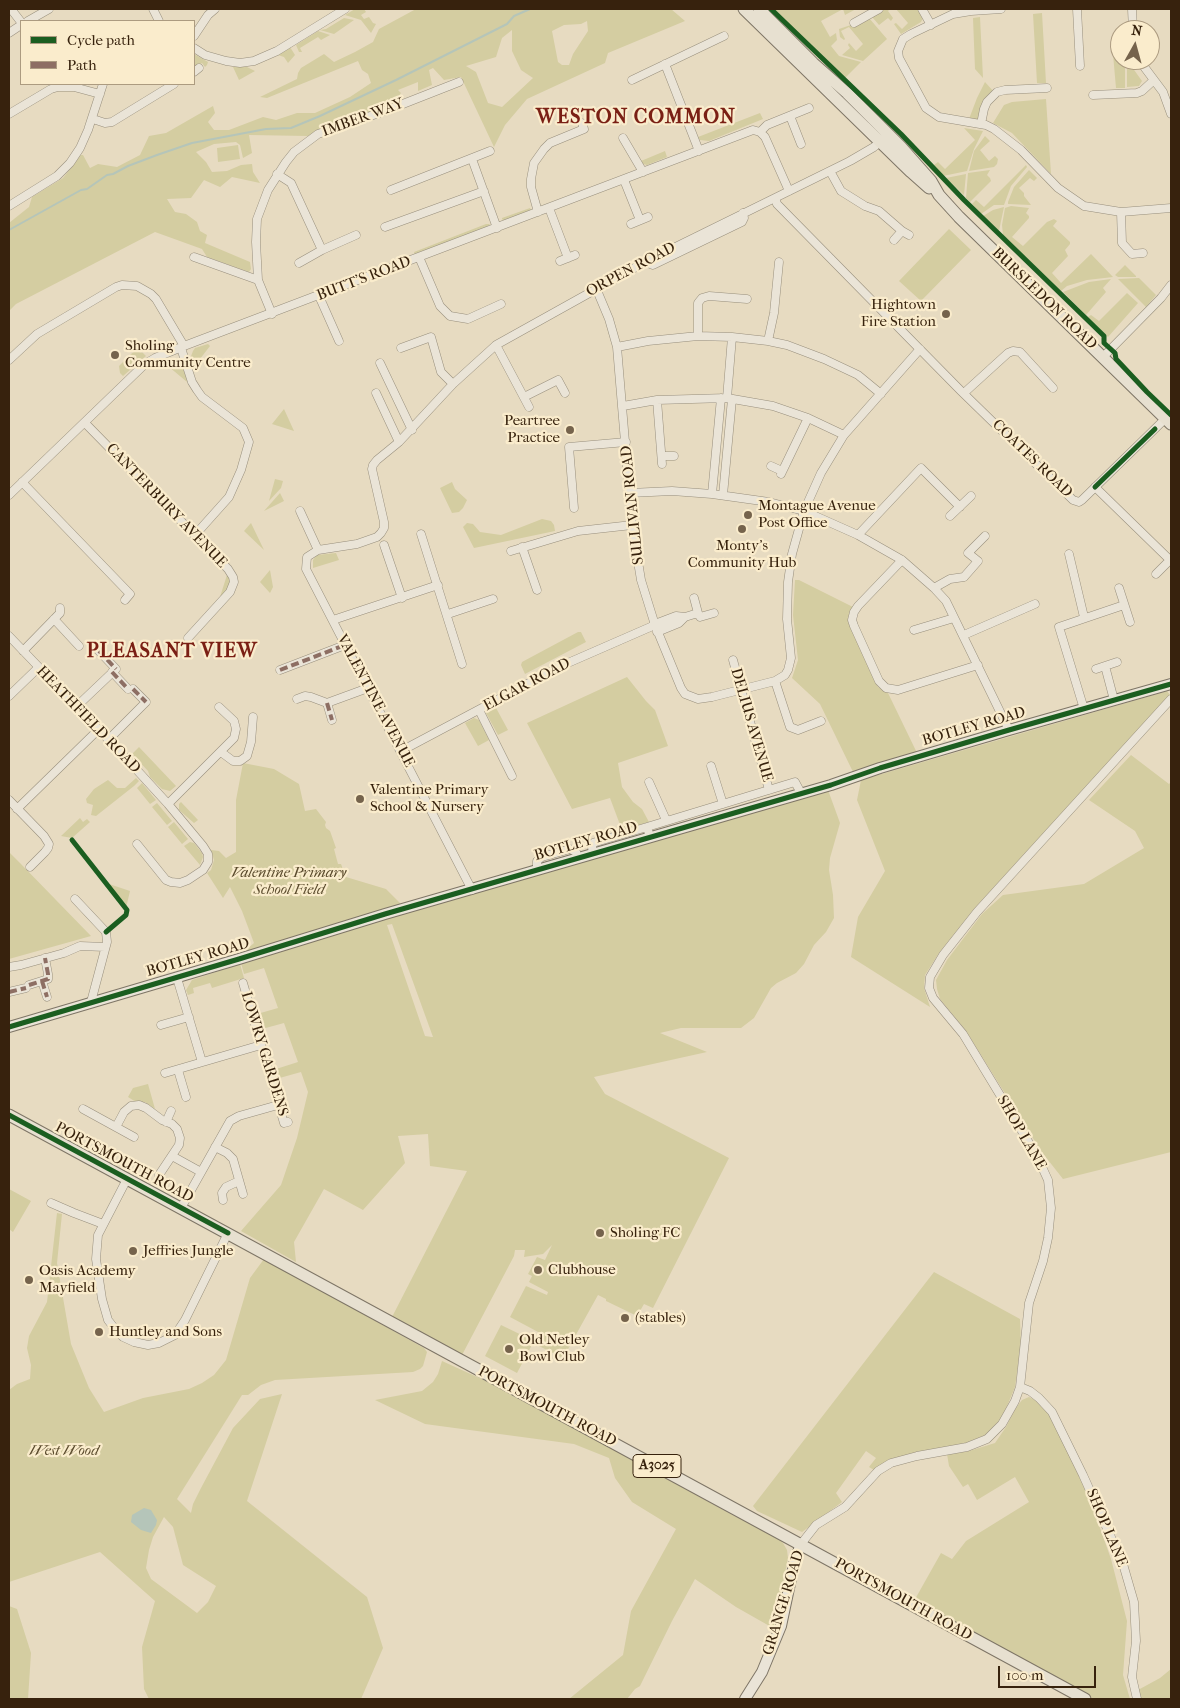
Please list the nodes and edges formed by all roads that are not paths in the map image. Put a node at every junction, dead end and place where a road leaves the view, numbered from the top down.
1 (11, 9) edge
2 (49, 9) edge
3 (216, 9) edge
4 (345, 9) edge
5 (744, 9) edge
6 (759, 9) edge
7 (879, 9) edge
8 (922, 9) edge
9 (988, 9) edge
10 (1002, 9) edge
11 (1076, 9) edge
12 (30, 20) edge
13 (20, 22) edge
14 (854, 23) dead end
15 (20, 25) edge
16 (930, 25) junction
17 (9, 33) edge
18 (195, 34) edge
19 (721, 39) dead end
20 (195, 49) edge
21 (665, 64) junction
22 (1080, 66) dead end
23 (1146, 70) edge
24 (632, 80) dead end
25 (1154, 80) junction
26 (459, 82) dead end
27 (103, 85) edge
28 (172, 85) edge
29 (1047, 88) dead end
30 (100, 94) junction
31 (1093, 95) dead end
32 (809, 108) dead end
33 (9, 114) edge
34 (1171, 114) edge
35 (790, 116) junction
36 (92, 119) junction
37 (582, 123) dead end
38 (980, 124) junction
39 (760, 132) junction
40 (884, 137) junction
41 (623, 138) dead end
42 (801, 144) dead end
43 (490, 151) dead end
44 (699, 151) junction
45 (472, 159) junction
46 (830, 171) junction
47 (643, 172) junction
48 (277, 174) junction
49 (624, 180) junction
50 (391, 190) dead end
51 (484, 191) junction
52 (789, 191) junction
53 (774, 198) junction
54 (9, 206) edge
55 (549, 208) junction
56 (1171, 208) edge
57 (538, 212) junction
58 (1121, 212) junction
59 (648, 217) dead end
60 (640, 220) junction
61 (631, 224) dead end
62 (385, 227) dead end
63 (497, 228) junction
64 (356, 235) dead end
65 (894, 240) dead end
66 (322, 250) junction
67 (1143, 253) dead end
68 (194, 257) dead end
69 (419, 257) junction
70 (567, 258) dead end
71 (299, 262) dead end
72 (779, 262) dead end
73 (778, 272) junction
74 (787, 273) dead end
75 (258, 280) junction
76 (1171, 285) edge
77 (596, 288) junction
78 (319, 296) junction
79 (747, 299) dead end
80 (501, 304) dead end
81 (272, 314) junction
82 (698, 336) junction
83 (732, 337) junction
84 (339, 340) dead end
85 (768, 341) junction
86 (496, 345) junction
87 (183, 347) junction
88 (617, 347) junction
89 (401, 348) dead end
90 (920, 349) junction
91 (1102, 357) junction
92 (9, 360) edge
93 (384, 366) dead end
94 (454, 384) junction
95 (1053, 388) dead end
96 (376, 393) dead end
97 (565, 393) dead end
98 (881, 394) junction
99 (964, 394) junction
100 (524, 397) junction
101 (727, 398) junction
102 (657, 400) junction
103 (623, 406) junction
104 (530, 407) dead end
105 (808, 418) junction
106 (1168, 421) edge
107 (85, 423) junction
108 (412, 430) junction
109 (844, 436) junction
110 (399, 442) junction
111 (626, 442) junction
112 (674, 456) dead end
113 (771, 466) dead end
114 (22, 482) junction
115 (1095, 487) junction
116 (630, 493) junction
117 (712, 494) junction
118 (9, 495) edge
119 (723, 495) junction
120 (972, 496) dead end
121 (960, 506) junction
122 (574, 508) dead end
123 (300, 511) dead end
124 (804, 511) junction
125 (950, 516) dead end
126 (632, 525) junction
127 (858, 535) junction
128 (195, 536) junction
129 (985, 536) dead end
130 (433, 538) dead end
131 (384, 545) dead end
132 (522, 547) junction
133 (318, 550) junction
134 (511, 551) dead end
135 (1069, 554) dead end
136 (1171, 559) edge
137 (902, 560) junction
138 (1156, 574) dead end
139 (533, 579) junction
140 (524, 582) dead end
141 (438, 586) junction
142 (934, 588) junction
143 (1120, 588) dead end
144 (537, 590) dead end
145 (479, 594) dead end
146 (130, 595) dead end
147 (402, 598) junction
148 (694, 598) dead end
149 (493, 599) dead end
150 (482, 602) junction
151 (1034, 604) dead end
152 (1124, 605) junction
153 (60, 608) dead end
154 (698, 613) junction
155 (714, 613) dead end
156 (448, 614) junction
157 (1084, 617) junction
158 (954, 618) junction
159 (54, 620) junction
160 (333, 620) junction
161 (1130, 622) dead end
162 (656, 627) junction
163 (914, 630) dead end
164 (964, 635) junction
165 (9, 636) edge
166 (188, 638) dead end
167 (345, 645) junction
168 (79, 646) dead end
169 (23, 651) junction
170 (99, 651) dead end
171 (733, 660) dead end
172 (1117, 662) dead end
173 (462, 664) dead end
174 (978, 665) junction
175 (1104, 666) junction
176 (38, 668) junction
177 (1096, 669) dead end
178 (280, 670) dead end
179 (114, 671) junction
180 (775, 681) junction
181 (1171, 684) edge
182 (368, 688) junction
183 (742, 690) junction
184 (9, 696) edge
185 (297, 699) dead end
186 (1171, 699) edge
187 (1114, 700) junction
188 (327, 703) junction
189 (76, 707) junction
190 (219, 707) dead end
191 (139, 709) junction
192 (1084, 709) junction
193 (479, 710) junction
194 (146, 716) dead end
195 (253, 718) dead end
196 (332, 720) dead end
197 (821, 721) dead end
198 (98, 730) junction
199 (1009, 730) junction
200 (108, 740) junction
201 (401, 751) junction
202 (221, 752) junction
203 (712, 766) dead end
204 (512, 776) dead end
205 (649, 782) dead end
206 (769, 790) junction
207 (801, 794) junction
208 (747, 797) junction
209 (9, 800) edge
210 (168, 804) junction
211 (723, 804) junction
212 (751, 808) junction
213 (17, 809) junction
214 (666, 820) junction
215 (648, 832) junction
216 (137, 844) dead end
217 (30, 866) dead end
218 (472, 890) junction
219 (75, 900) dead end
220 (105, 947) junction
221 (45, 958) junction
222 (9, 967) edge
223 (177, 978) junction
224 (42, 981) junction
225 (243, 984) dead end
226 (9, 992) edge
227 (47, 997) dead end
228 (91, 1002) junction
229 (189, 1017) junction
230 (160, 1025) dead end
231 (9, 1027) edge
232 (261, 1045) junction
233 (202, 1062) junction
234 (178, 1070) junction
235 (165, 1073) dead end
236 (186, 1097) dead end
237 (278, 1105) junction
238 (83, 1109) dead end
239 (171, 1112) dead end
240 (9, 1115) edge
241 (166, 1122) junction
242 (288, 1122) dead end
243 (116, 1127) junction
244 (134, 1137) dead end
245 (215, 1147) junction
246 (172, 1156) junction
247 (201, 1172) junction
248 (159, 1175) dead end
249 (127, 1179) junction
250 (239, 1181) junction
251 (243, 1194) dead end
252 (223, 1200) dead end
253 (51, 1203) dead end
254 (181, 1208) junction
255 (103, 1224) junction
256 (228, 1233) junction
257 (1020, 1387) junction
258 (801, 1544) junction
259 (745, 1699) edge
260 (1085, 1699) edge
261 (1137, 1699) edge

1 - 13 street
2 - 12 street
3 - 18 street
4 - 20 street
5 - 40 main road, BURSLEDON ROAD
6 - 40 main road, BURSLEDON ROAD
7 - 14 street
8 - 16 street
9 - 10 street
9 - 16 street
11 - 22 street
15 - 17 street
16 - 38 street
19 - 21 street
21 - 24 street
21 - 44 street
23 - 25 street
25 - 31 street
25 - 34 street
26 - 48 street, IMBER WAY
27 - 30 street
28 - 36 street
29 - 38 street
30 - 33 street
30 - 36 street
32 - 35 street, BUTT'S ROAD
35 - 39 street, BUTT'S ROAD
35 - 42 street
36 - 54 street
37 - 57 street
38 - 58 street
39 - 44 street, BUTT'S ROAD
39 - 52 street
40 - 46 street, ORPEN ROAD
40 - 91 main road, BURSLEDON ROAD
41 - 47 street
43 - 45 street
44 - 47 street, BUTT'S ROAD
45 - 50 street
45 - 51 street
46 - 52 street, ORPEN ROAD
46 - 65 street
47 - 49 street, BUTT'S ROAD
48 - 66 street
48 - 75 street, IMBER WAY
49 - 55 street, BUTT'S ROAD
49 - 60 street
51 - 62 street
51 - 63 street
52 - 53 street, ORPEN ROAD
53 - 77 street, ORPEN ROAD
53 - 90 street, COATES ROAD
55 - 57 street, BUTT'S ROAD
55 - 70 street
56 - 58 street
57 - 63 street, BUTT'S ROAD
58 - 67 street
59 - 60 street
60 - 61 street
63 - 69 street, BUTT'S ROAD
64 - 66 street
66 - 71 street
68 - 75 street
69 - 78 street, BUTT'S ROAD
69 - 80 street
72 - 73 street
73 - 74 street
73 - 85 street
75 - 81 street, IMBER WAY
76 - 91 street
77 - 86 street, ORPEN ROAD
77 - 88 street, SULLIVAN ROAD
78 - 81 street, BUTT'S ROAD
78 - 84 street
79 - 82 street
81 - 87 street, BUTT'S ROAD
82 - 83 street
82 - 88 street
83 - 85 street
83 - 101 street
85 - 98 street
86 - 94 street, ORPEN ROAD
86 - 100 street
87 - 92 street
87 - 107 street, BUTT'S ROAD
87 - 128 street
88 - 103 street, SULLIVAN ROAD
89 - 94 street
90 - 98 street
90 - 99 street, COATES ROAD
91 - 106 main road, BURSLEDON ROAD
93 - 108 street
94 - 108 street, ORPEN ROAD
95 - 99 street
96 - 110 street
97 - 100 street
98 - 109 street
99 - 115 street, COATES ROAD
100 - 104 street
101 - 102 street
101 - 105 street
101 - 117 street
101 - 119 street
102 - 103 street
102 - 112 street
103 - 111 street, SULLIVAN ROAD
105 - 109 street
105 - 113 street
106 - 115 street, COATES ROAD
107 - 114 street, BUTT'S ROAD
107 - 128 street, CANTERBURY AVENUE
108 - 110 street, ORPEN ROAD
109 - 124 street
110 - 133 street, ORPEN ROAD
111 - 116 street, SULLIVAN ROAD
111 - 122 street
114 - 118 street, BUTT'S ROAD
114 - 146 street
115 - 136 street
116 - 117 street
116 - 126 street, SULLIVAN ROAD
117 - 119 street
119 - 124 street
120 - 121 street
121 - 125 street
121 - 127 street
123 - 133 street
124 - 127 street
124 - 180 street
126 - 132 street
126 - 162 street, SULLIVAN ROAD
127 - 137 street
128 - 166 street, CANTERBURY AVENUE
129 - 142 street
130 - 141 street
131 - 147 street
132 - 134 street
132 - 139 street
133 - 160 street, VALENTINE AVENUE
135 - 157 street
136 - 138 street
137 - 142 street
137 - 174 street
139 - 140 street
139 - 144 street
141 - 147 street
141 - 156 street
142 - 158 street
143 - 152 street
145 - 150 street
147 - 160 street
148 - 154 street
149 - 150 street
150 - 156 street
151 - 164 street
152 - 157 street
152 - 161 street
153 - 159 street
154 - 155 street, ELGAR ROAD
154 - 162 street, ELGAR ROAD
156 - 173 street
157 - 192 street
158 - 163 street
158 - 164 street
159 - 168 street
159 - 169 street
160 - 167 street, VALENTINE AVENUE
162 - 183 street, SULLIVAN ROAD
162 - 193 street, ELGAR ROAD
164 - 174 street
165 - 169 street, HEATHFIELD ROAD
167 - 178 street
167 - 182 street, VALENTINE AVENUE
169 - 176 street, HEATHFIELD ROAD
170 - 179 street
171 - 183 street, DELIUS AVENUE
172 - 175 street
174 - 199 street
175 - 177 street
175 - 187 street
176 - 184 street
176 - 189 street, HEATHFIELD ROAD
179 - 189 street
179 - 191 street
180 - 183 street, SULLIVAN ROAD
180 - 197 street
181 - 187 main road, BOTLEY ROAD
182 - 188 street
182 - 201 street, VALENTINE AVENUE
183 - 206 street, DELIUS AVENUE
185 - 188 street
186 - 257 street, SHOP LANE
187 - 192 main road, BOTLEY ROAD
188 - 196 street
189 - 198 street, HEATHFIELD ROAD
190 - 202 street
191 - 194 street
191 - 200 street
192 - 199 main road, BOTLEY ROAD
193 - 201 street, ELGAR ROAD
193 - 204 street
195 - 202 street
198 - 200 street, HEATHFIELD ROAD
198 - 213 street
199 - 207 main road, BOTLEY ROAD
200 - 210 street, HEATHFIELD ROAD
201 - 218 street, VALENTINE AVENUE
202 - 210 street
203 - 211 street
205 - 214 street
206 - 207 street
206 - 208 street
207 - 212 main road, BOTLEY ROAD
208 - 211 street
208 - 212 street
209 - 213 street
210 - 216 street, HEATHFIELD ROAD
211 - 214 street
212 - 215 main road, BOTLEY ROAD
213 - 217 street
214 - 215 street
215 - 218 main road, BOTLEY ROAD
218 - 223 main road, BOTLEY ROAD
219 - 220 street
220 - 221 street
220 - 228 street
221 - 222 street
221 - 224 street
223 - 228 main road, BOTLEY ROAD
223 - 229 street
224 - 226 street
224 - 227 street
225 - 232 street, LOWRY GARDENS
228 - 231 main road, BOTLEY ROAD
229 - 230 street
229 - 233 street
232 - 233 street
232 - 237 street, LOWRY GARDENS
233 - 234 street
234 - 235 street
234 - 236 street
237 - 242 street, LOWRY GARDENS
237 - 245 street
238 - 243 street
239 - 241 street
240 - 249 main road, PORTSMOUTH ROAD / A3025
241 - 243 street
241 - 246 street
243 - 244 street
245 - 247 street
245 - 250 street
246 - 247 street
246 - 248 street
247 - 254 street
249 - 254 main road, PORTSMOUTH ROAD / A3025
249 - 255 street
250 - 251 street
250 - 252 street
253 - 255 street
254 - 256 main road, PORTSMOUTH ROAD / A3025
255 - 256 street
256 - 258 main road, PORTSMOUTH ROAD / A3025
257 - 258 street, GRANGE ROAD
257 - 261 street, SHOP LANE
258 - 259 main road, GRANGE ROAD
258 - 260 main road, PORTSMOUTH ROAD / A3025

